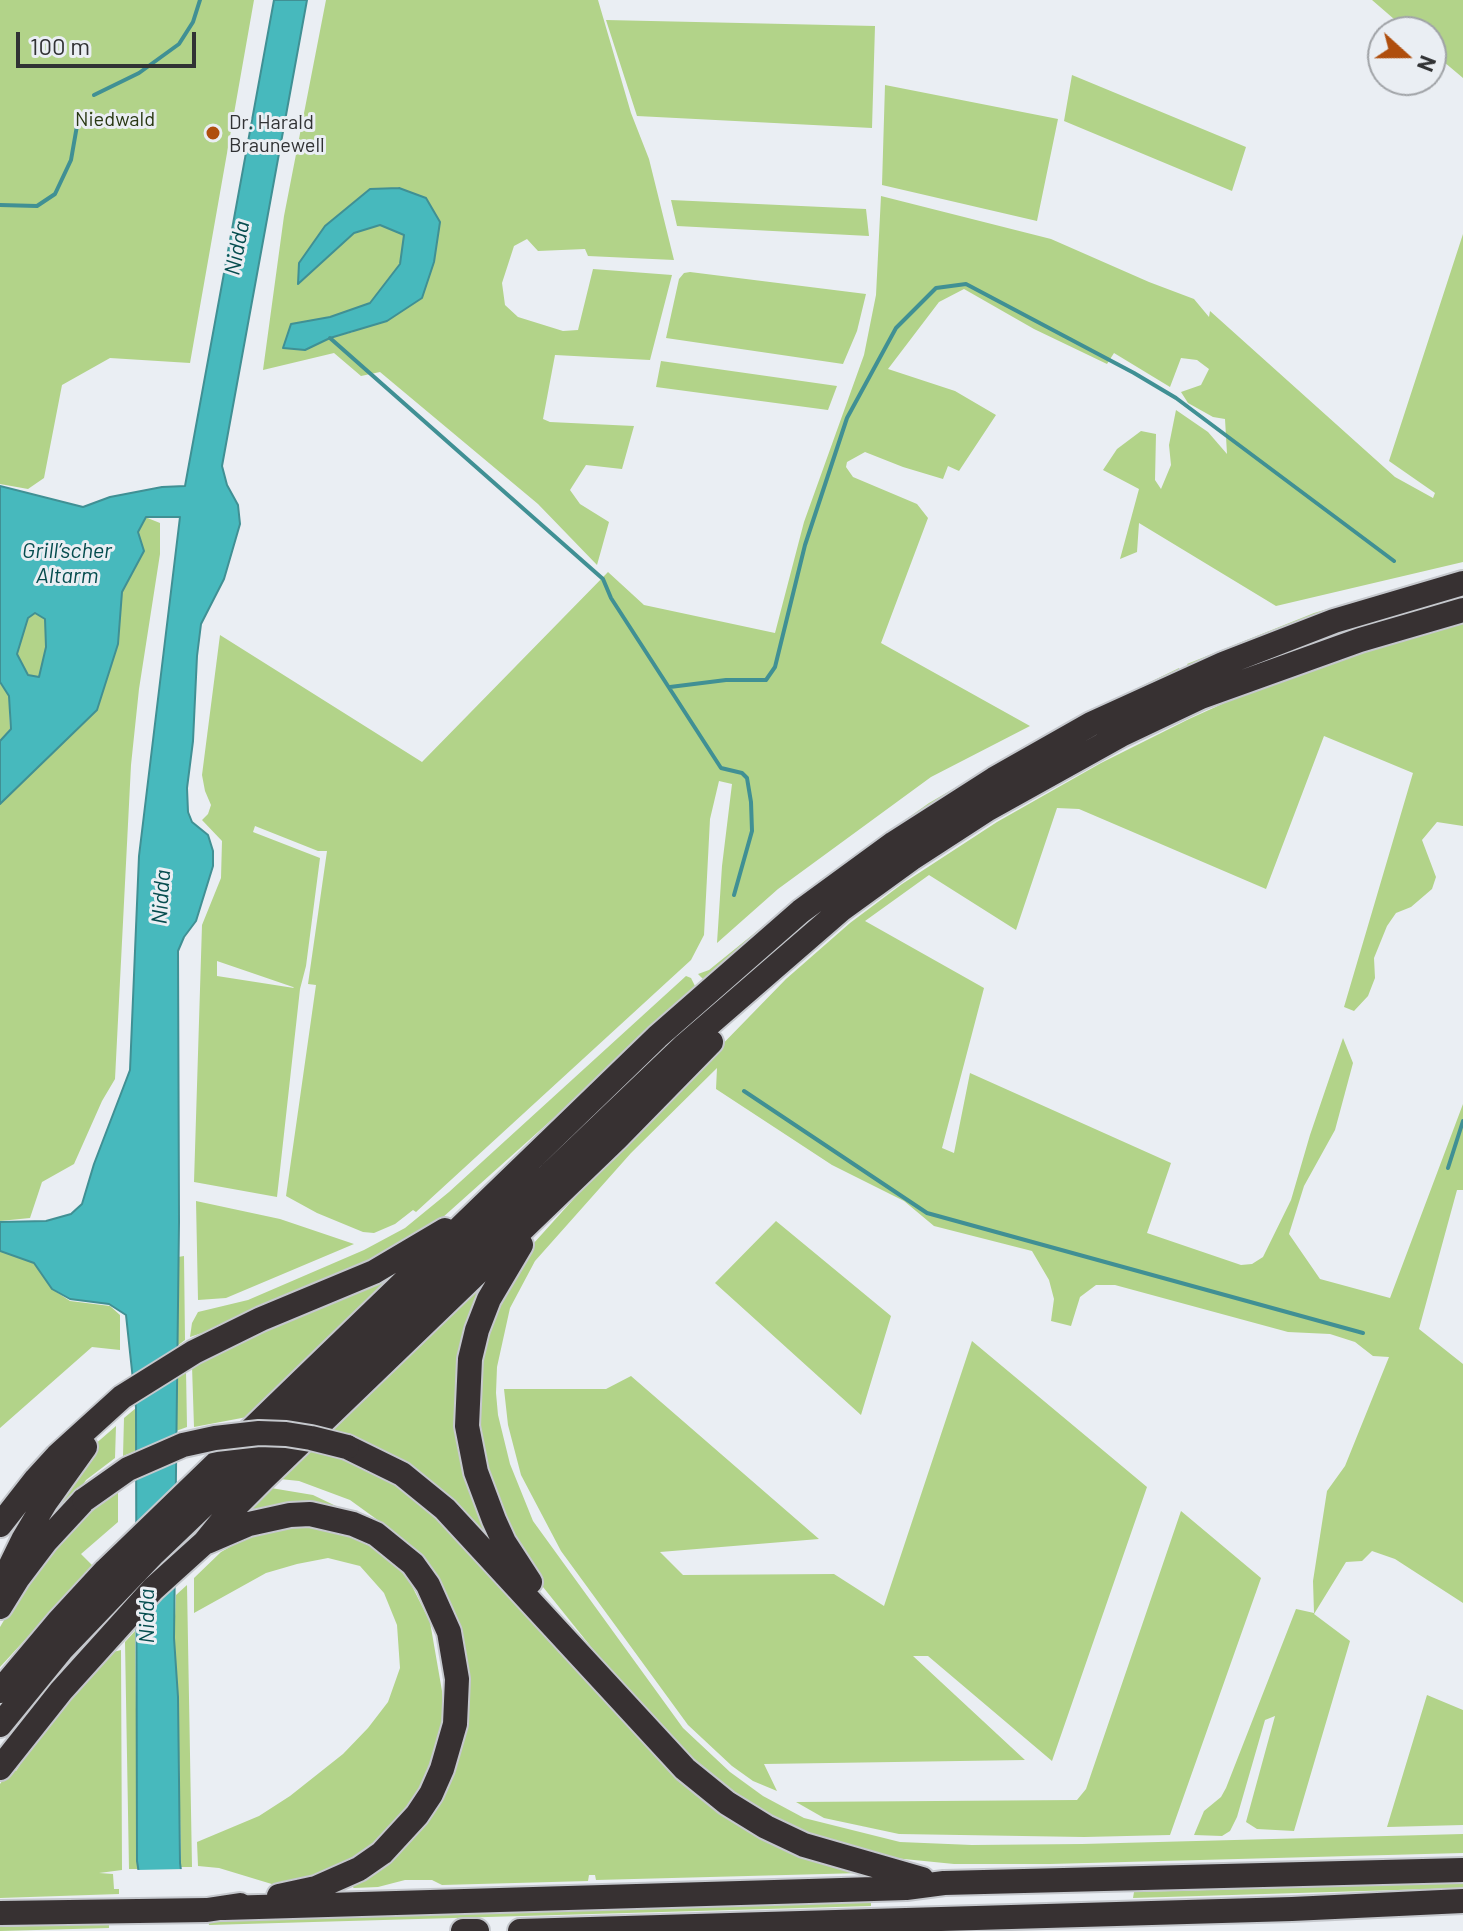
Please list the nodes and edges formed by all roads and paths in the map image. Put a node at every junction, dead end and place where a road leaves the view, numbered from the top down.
1 (1463, 583) edge
2 (1463, 610) edge
3 (842, 909) junction
4 (617, 1138) junction
5 (481, 1208) junction
6 (96, 1426) junction
7 (0, 1525) edge
8 (204, 1543) junction
9 (0, 1587) edge
10 (0, 1607) edge
11 (562, 1636) junction
12 (0, 1691) edge
13 (0, 1725) edge
14 (0, 1768) edge
15 (1463, 1870) edge
16 (944, 1883) junction
17 (1463, 1901) edge
18 (216, 1909) junction
19 (0, 1913) edge
20 (463, 1931) edge
21 (477, 1931) edge
22 (520, 1931) edge

1 - 5 highway
2 - 3 highway
3 - 4 highway
3 - 13 highway
4 - 8 highway
4 - 11 highway
5 - 6 highway
5 - 12 highway
6 - 7 highway
6 - 9 highway
8 - 14 highway
8 - 18 highway
10 - 11 highway, bridge
11 - 16 highway
15 - 16 highway
16 - 18 highway
17 - 22 highway
18 - 19 highway
20 - 21 highway

